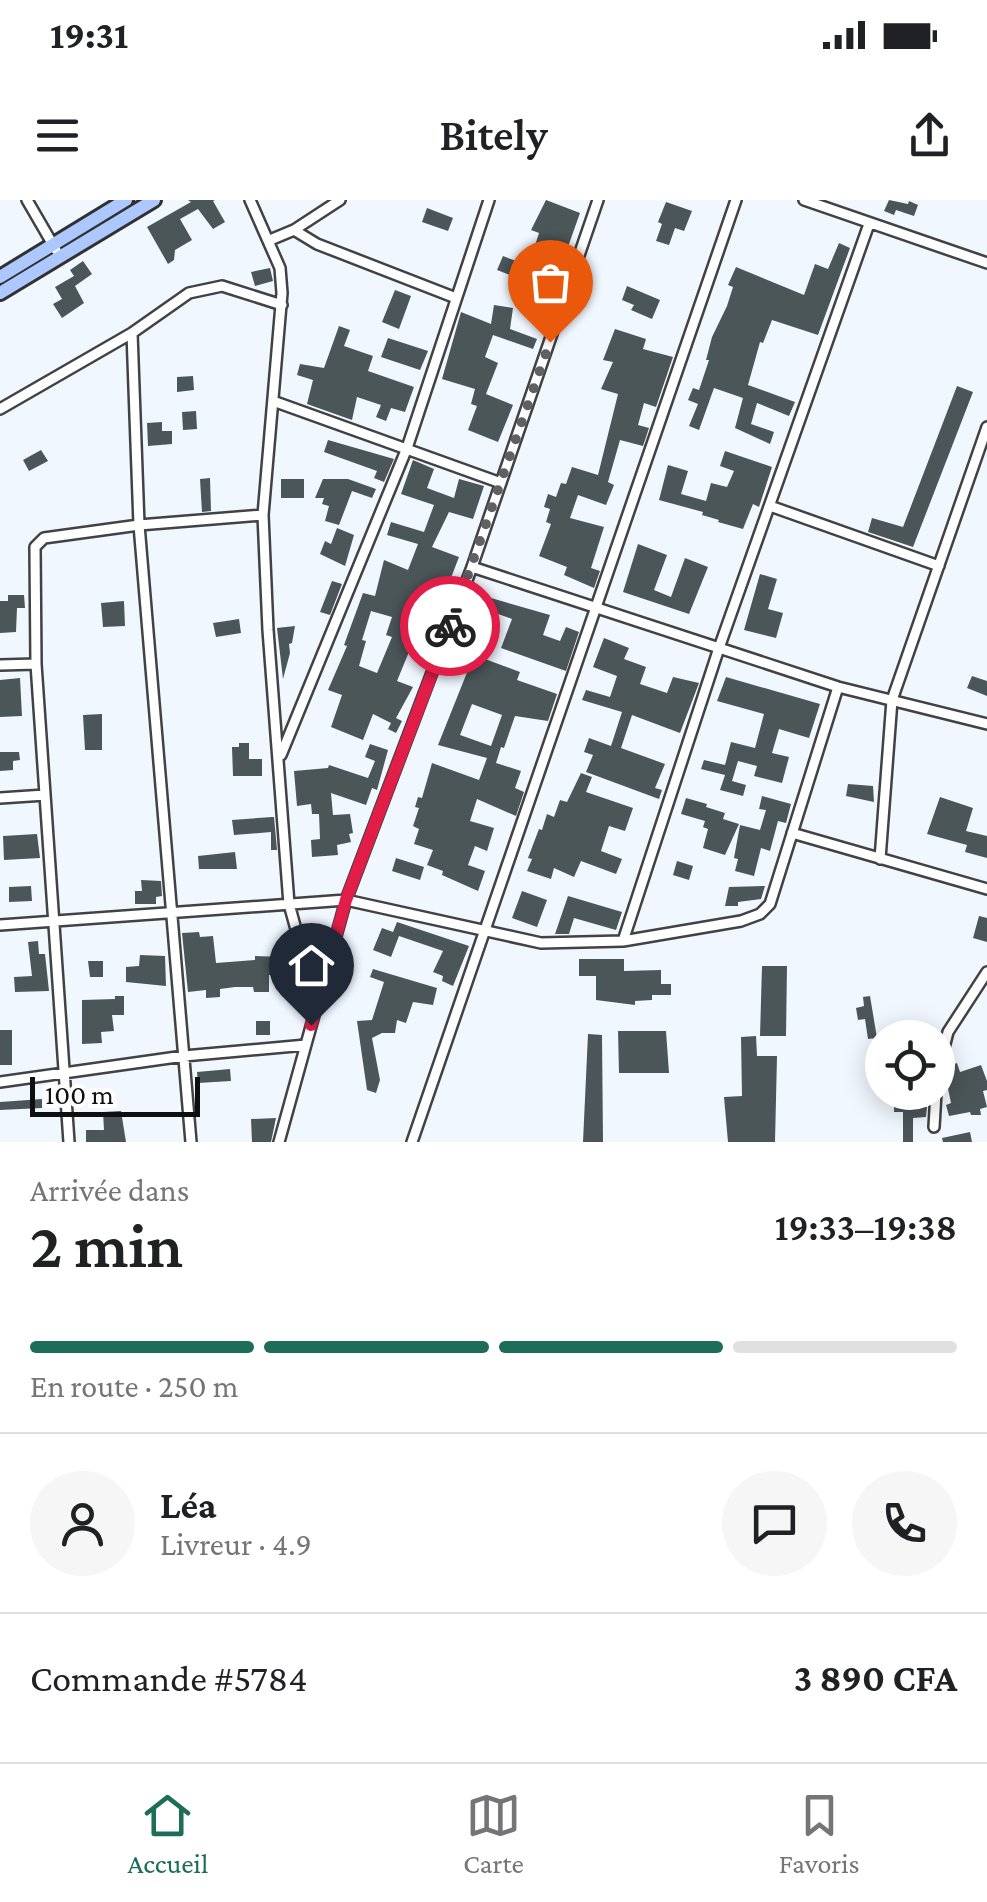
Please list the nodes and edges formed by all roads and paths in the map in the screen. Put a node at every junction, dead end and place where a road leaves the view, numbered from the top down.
1 (27, 200) edge
2 (126, 200) edge
3 (154, 200) edge
4 (250, 200) edge
5 (340, 200) edge
6 (489, 200) edge
7 (598, 200) edge
8 (736, 200) edge
9 (804, 200) edge
10 (869, 224) junction
11 (294, 230) junction
12 (270, 240) junction
13 (56, 250) junction
14 (987, 263) edge
15 (0, 277) edge
16 (0, 293) edge
17 (456, 298) junction
18 (282, 305) junction
19 (132, 334) junction
20 (273, 401) junction
21 (0, 409) edge
22 (987, 427) edge
23 (407, 448) junction
24 (501, 483) junction
25 (770, 506) junction
26 (263, 515) junction
27 (139, 526) junction
28 (939, 566) junction
29 (472, 567) junction
30 (596, 609) junction
31 (719, 648) junction
32 (36, 664) junction
33 (0, 665) edge
34 (838, 687) junction
35 (892, 700) junction
36 (987, 724) edge
37 (280, 757) junction
38 (45, 795) junction
39 (0, 798) edge
40 (792, 833) junction
41 (880, 859) junction
42 (987, 889) edge
43 (346, 900) junction
44 (289, 904) junction
45 (172, 913) junction
46 (53, 921) junction
47 (0, 925) edge
48 (485, 933) junction
49 (623, 941) junction
50 (987, 972) edge
51 (316, 1005) junction
52 (955, 1021) edge
53 (306, 1045) junction
54 (184, 1056) junction
55 (64, 1073) junction
56 (0, 1082) edge
57 (935, 1110) edge
58 (934, 1127) dead end
59 (69, 1142) edge
60 (190, 1142) edge
61 (279, 1142) edge
62 (412, 1142) edge

1 - 13 street
2 - 13 main road
3 - 13 main road
4 - 12 street
5 - 11 street
6 - 17 street
7 - 24 street
8 - 30 street
9 - 10 street
10 - 14 street
10 - 25 street
11 - 12 street
11 - 17 street
12 - 18 street
13 - 15 main road
13 - 16 main road
17 - 23 street
18 - 19 street
18 - 20 street
19 - 21 street
19 - 27 street
20 - 23 street
20 - 26 street
22 - 28 street
23 - 24 street
23 - 37 street
24 - 29 street
25 - 28 street
25 - 31 street
26 - 27 street
26 - 37 street
27 - 32 street
27 - 45 street
28 - 35 street
29 - 30 street
29 - 43 street
30 - 31 street
30 - 48 street
31 - 34 street
31 - 49 street
32 - 33 street
32 - 38 street
34 - 35 street
34 - 40 street
35 - 36 street
35 - 41 street
37 - 44 street
38 - 39 street
38 - 46 street
40 - 41 street
40 - 49 street
41 - 42 street
43 - 44 street
43 - 48 street
43 - 51 street
44 - 45 street
44 - 51 street
45 - 46 street
45 - 54 street
46 - 47 street
46 - 55 street
48 - 49 street
48 - 62 street
50 - 52 street
51 - 53 street
53 - 54 street
53 - 61 street
54 - 55 street
54 - 60 street
55 - 56 street
55 - 59 street
57 - 58 street

